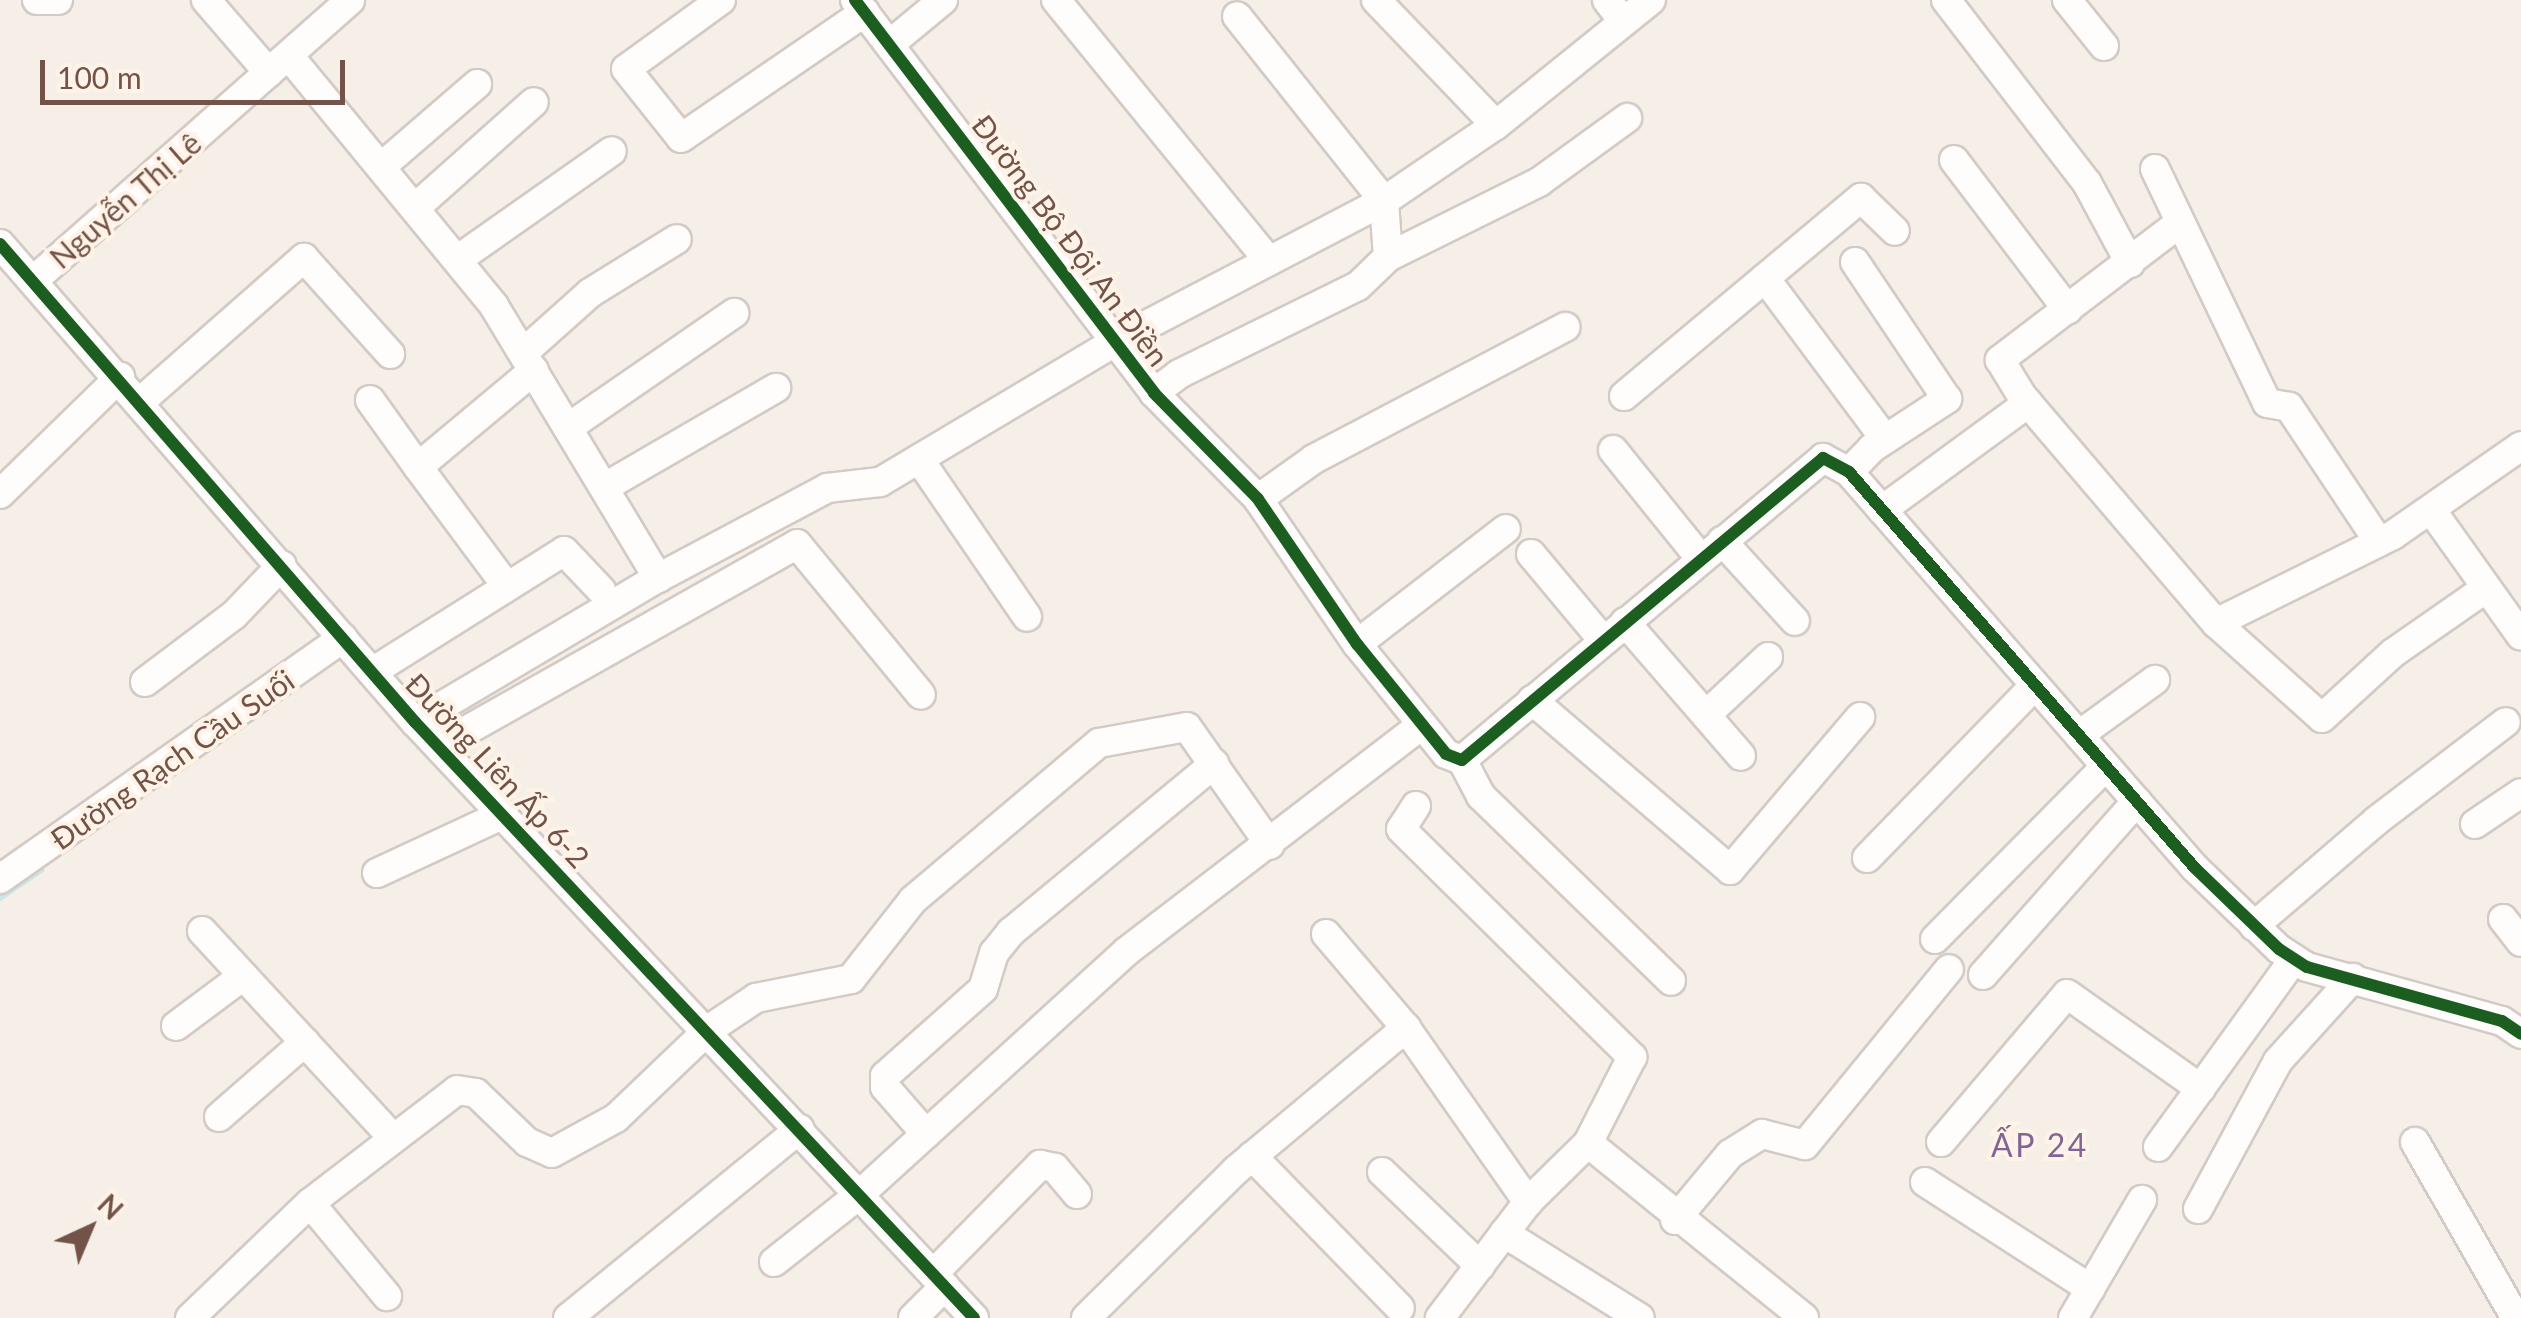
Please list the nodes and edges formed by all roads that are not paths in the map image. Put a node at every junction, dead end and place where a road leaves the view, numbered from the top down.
1 (37, 0) edge
2 (58, 0) edge
3 (206, 0) edge
4 (350, 0) edge
5 (721, 0) edge
6 (943, 0) edge
7 (1056, 0) edge
8 (1376, 0) edge
9 (1651, 0) edge
10 (1946, 0) edge
11 (2067, 0) edge
12 (860, 6) edge
13 (1615, 10) edge
14 (1237, 16) dead end
15 (890, 44) junction
16 (2104, 46) dead end
17 (279, 65) junction
18 (477, 84) dead end
19 (534, 102) dead end
20 (1628, 118) dead end
21 (1496, 125) junction
22 (612, 151) dead end
23 (1954, 160) dead end
24 (382, 167) junction
25 (2154, 169) dead end
26 (1384, 201) junction
27 (415, 208) junction
28 (2177, 225) junction
29 (1894, 231) dead end
30 (677, 240) dead end
31 (0, 244) edge
32 (1388, 257) junction
33 (457, 260) junction
34 (1268, 260) junction
35 (1856, 262) dead end
36 (2130, 263) junction
37 (1765, 278) junction
38 (34, 280) junction
39 (2068, 310) junction
40 (734, 313) dead end
41 (1566, 327) dead end
42 (1118, 340) junction
43 (390, 354) dead end
44 (528, 362) junction
45 (120, 376) junction
46 (776, 388) dead end
47 (1154, 393) junction
48 (1624, 396) dead end
49 (370, 400) dead end
50 (141, 401) junction
51 (2028, 403) junction
52 (570, 427) junction
53 (1885, 439) junction
54 (2521, 446) edge
55 (1613, 450) dead end
56 (919, 459) junction
57 (418, 467) junction
58 (1849, 472) junction
59 (605, 487) junction
60 (0, 494) edge
61 (1258, 499) junction
62 (1882, 510) junction
63 (2432, 511) junction
64 (1506, 529) dead end
65 (2379, 542) junction
66 (1712, 550) junction
67 (1531, 554) dead end
68 (282, 566) junction
69 (658, 578) junction
70 (504, 584) junction
71 (2485, 589) junction
72 (601, 590) dead end
73 (1027, 617) dead end
74 (1795, 621) dead end
75 (2216, 623) junction
76 (1614, 631) junction
77 (2521, 636) edge
78 (343, 638) junction
79 (1357, 644) junction
80 (1768, 656) dead end
81 (372, 672) junction
82 (2155, 680) dead end
83 (145, 682) dead end
84 (2036, 685) junction
85 (921, 695) dead end
86 (1532, 700) junction
87 (1706, 715) junction
88 (1860, 717) dead end
89 (415, 722) junction
90 (2506, 722) dead end
91 (1420, 726) junction
92 (2079, 735) junction
93 (439, 746) junction
94 (1741, 756) dead end
95 (1462, 760) junction
96 (1214, 764) junction
97 (2106, 766) junction
98 (2521, 793) edge
99 (2136, 801) junction
100 (1416, 806) dead end
101 (504, 814) junction
102 (2475, 824) dead end
103 (1270, 845) junction
104 (1867, 858) dead end
105 (377, 872) dead end
106 (0, 879) edge
107 (2503, 920) dead end
108 (2254, 926) junction
109 (202, 931) dead end
110 (1326, 934) dead end
111 (1935, 939) dead end
112 (2521, 942) edge
113 (2294, 960) junction
114 (1949, 969) dead end
115 (1983, 975) dead end
116 (243, 976) junction
117 (2353, 978) junction
118 (1671, 981) dead end
119 (176, 1026) dead end
120 (1406, 1028) junction
121 (708, 1030) junction
122 (2521, 1034) edge
123 (305, 1042) junction
124 (2201, 1089) junction
125 (219, 1117) dead end
126 (800, 1129) junction
127 (926, 1134) junction
128 (393, 1138) junction
129 (1941, 1142) dead end
130 (2415, 1142) dead end
131 (1588, 1143) junction
132 (2158, 1147) dead end
133 (1252, 1156) junction
134 (1382, 1172) dead end
135 (1925, 1182) dead end
136 (860, 1194) junction
137 (1077, 1194) dead end
138 (2142, 1200) dead end
139 (1528, 1202) junction
140 (310, 1204) junction
141 (2198, 1209) dead end
142 (1675, 1220) junction
143 (1504, 1233) junction
144 (774, 1262) dead end
145 (1480, 1266) junction
146 (939, 1280) junction
147 (2090, 1289) junction
148 (386, 1296) dead end
149 (1400, 1308) dead end
150 (190, 1318) edge
151 (568, 1318) edge
152 (913, 1318) edge
153 (974, 1318) edge
154 (1086, 1318) edge
155 (1440, 1318) edge
156 (1640, 1318) edge
157 (1804, 1318) edge
158 (2074, 1318) edge
159 (2516, 1318) edge

1 - 2 street
3 - 17 street
4 - 17 street, Nguyễn Thị Lê
5 - 12 street
6 - 15 street
7 - 34 street
8 - 21 street
9 - 13 street
10 - 36 street
11 - 16 street
12 - 15 street, Đường Bộ Đội An Điền
13 - 21 street
14 - 26 street
15 - 42 street, Đường Bộ Đội An Điền
17 - 24 street
17 - 38 street, Nguyễn Thị Lê
18 - 24 street
19 - 27 street
20 - 32 street
21 - 26 street
22 - 33 street
23 - 39 street
24 - 27 street
25 - 28 street
26 - 32 street
26 - 34 street
27 - 33 street
28 - 36 street
28 - 65 street
29 - 37 street
30 - 44 street
31 - 38 street, Đường Liên Ấp 6-2
32 - 47 street
33 - 44 street
34 - 42 street
35 - 53 street
36 - 39 street
37 - 48 street
37 - 53 street
38 - 45 street, Đường Liên Ấp 6-2
39 - 51 street
40 - 52 street
41 - 61 street
42 - 47 street, Đường Bộ Đội An Điền
42 - 56 street
43 - 50 street
44 - 52 street
44 - 57 street
45 - 50 street, Đường Liên Ấp 6-2
45 - 60 street
46 - 59 street
47 - 61 street, Đường Bộ Đội An Điền
49 - 57 street
50 - 68 street, Đường Liên Ấp 6-2
51 - 62 street
51 - 75 street
52 - 59 street
53 - 58 street
54 - 63 street
55 - 66 street
56 - 69 street
56 - 73 street
57 - 70 street
58 - 62 street
58 - 66 street
59 - 69 street
61 - 79 street, Đường Bộ Đội An Điền
62 - 84 street
63 - 65 street
63 - 71 street
64 - 79 street
65 - 75 street
66 - 74 street
66 - 76 street
67 - 76 street
68 - 78 street, Đường Liên Ấp 6-2
68 - 83 street
69 - 89 street
70 - 72 street
70 - 81 street
71 - 75 street
71 - 77 street
76 - 86 street
76 - 87 street
78 - 81 street, Đường Liên Ấp 6-2
78 - 106 street, Đường Rạch Cầu Suối
79 - 91 street, Đường Bộ Đội An Điền
80 - 87 street
81 - 89 street, Đường Liên Ấp 6-2
82 - 92 street
84 - 92 street
84 - 104 street
85 - 93 street
86 - 88 street
86 - 95 street
87 - 94 street
89 - 93 street, Đường Liên Ấp 6-2
90 - 108 street
91 - 95 street, Đường Bộ Đội An Điền
91 - 103 street
92 - 97 street
93 - 101 street, Đường Liên Ấp 6-2
95 - 118 street, Đường Bộ Đội An Điền
96 - 103 street
96 - 121 street
96 - 127 street
97 - 99 street
97 - 111 street
98 - 102 street
99 - 108 street
99 - 115 street
100 - 131 street
101 - 105 street
101 - 121 street, Đường Liên Ấp 6-2
103 - 127 street
107 - 112 street
108 - 113 street
109 - 116 street
110 - 120 street
113 - 117 street
113 - 124 street
114 - 142 street
116 - 119 street
116 - 123 street
117 - 122 street
117 - 141 street
120 - 133 street
120 - 139 street
121 - 126 street, Đường Liên Ấp 6-2
121 - 128 street
123 - 125 street
123 - 128 street
124 - 129 street
124 - 132 street
126 - 136 street, Đường Liên Ấp 6-2
126 - 151 street
127 - 136 street
128 - 140 street
130 - 159 street
131 - 139 street
131 - 142 street
133 - 149 street
133 - 154 street
134 - 145 street
135 - 147 street
136 - 144 street
136 - 146 street, Đường Liên Ấp 6-2
137 - 146 street
138 - 147 street
139 - 143 street
140 - 148 street
140 - 150 street
142 - 157 street
143 - 145 street
143 - 156 street
145 - 155 street
146 - 152 street
146 - 153 street, Đường Liên Ấp 6-2
147 - 158 street

